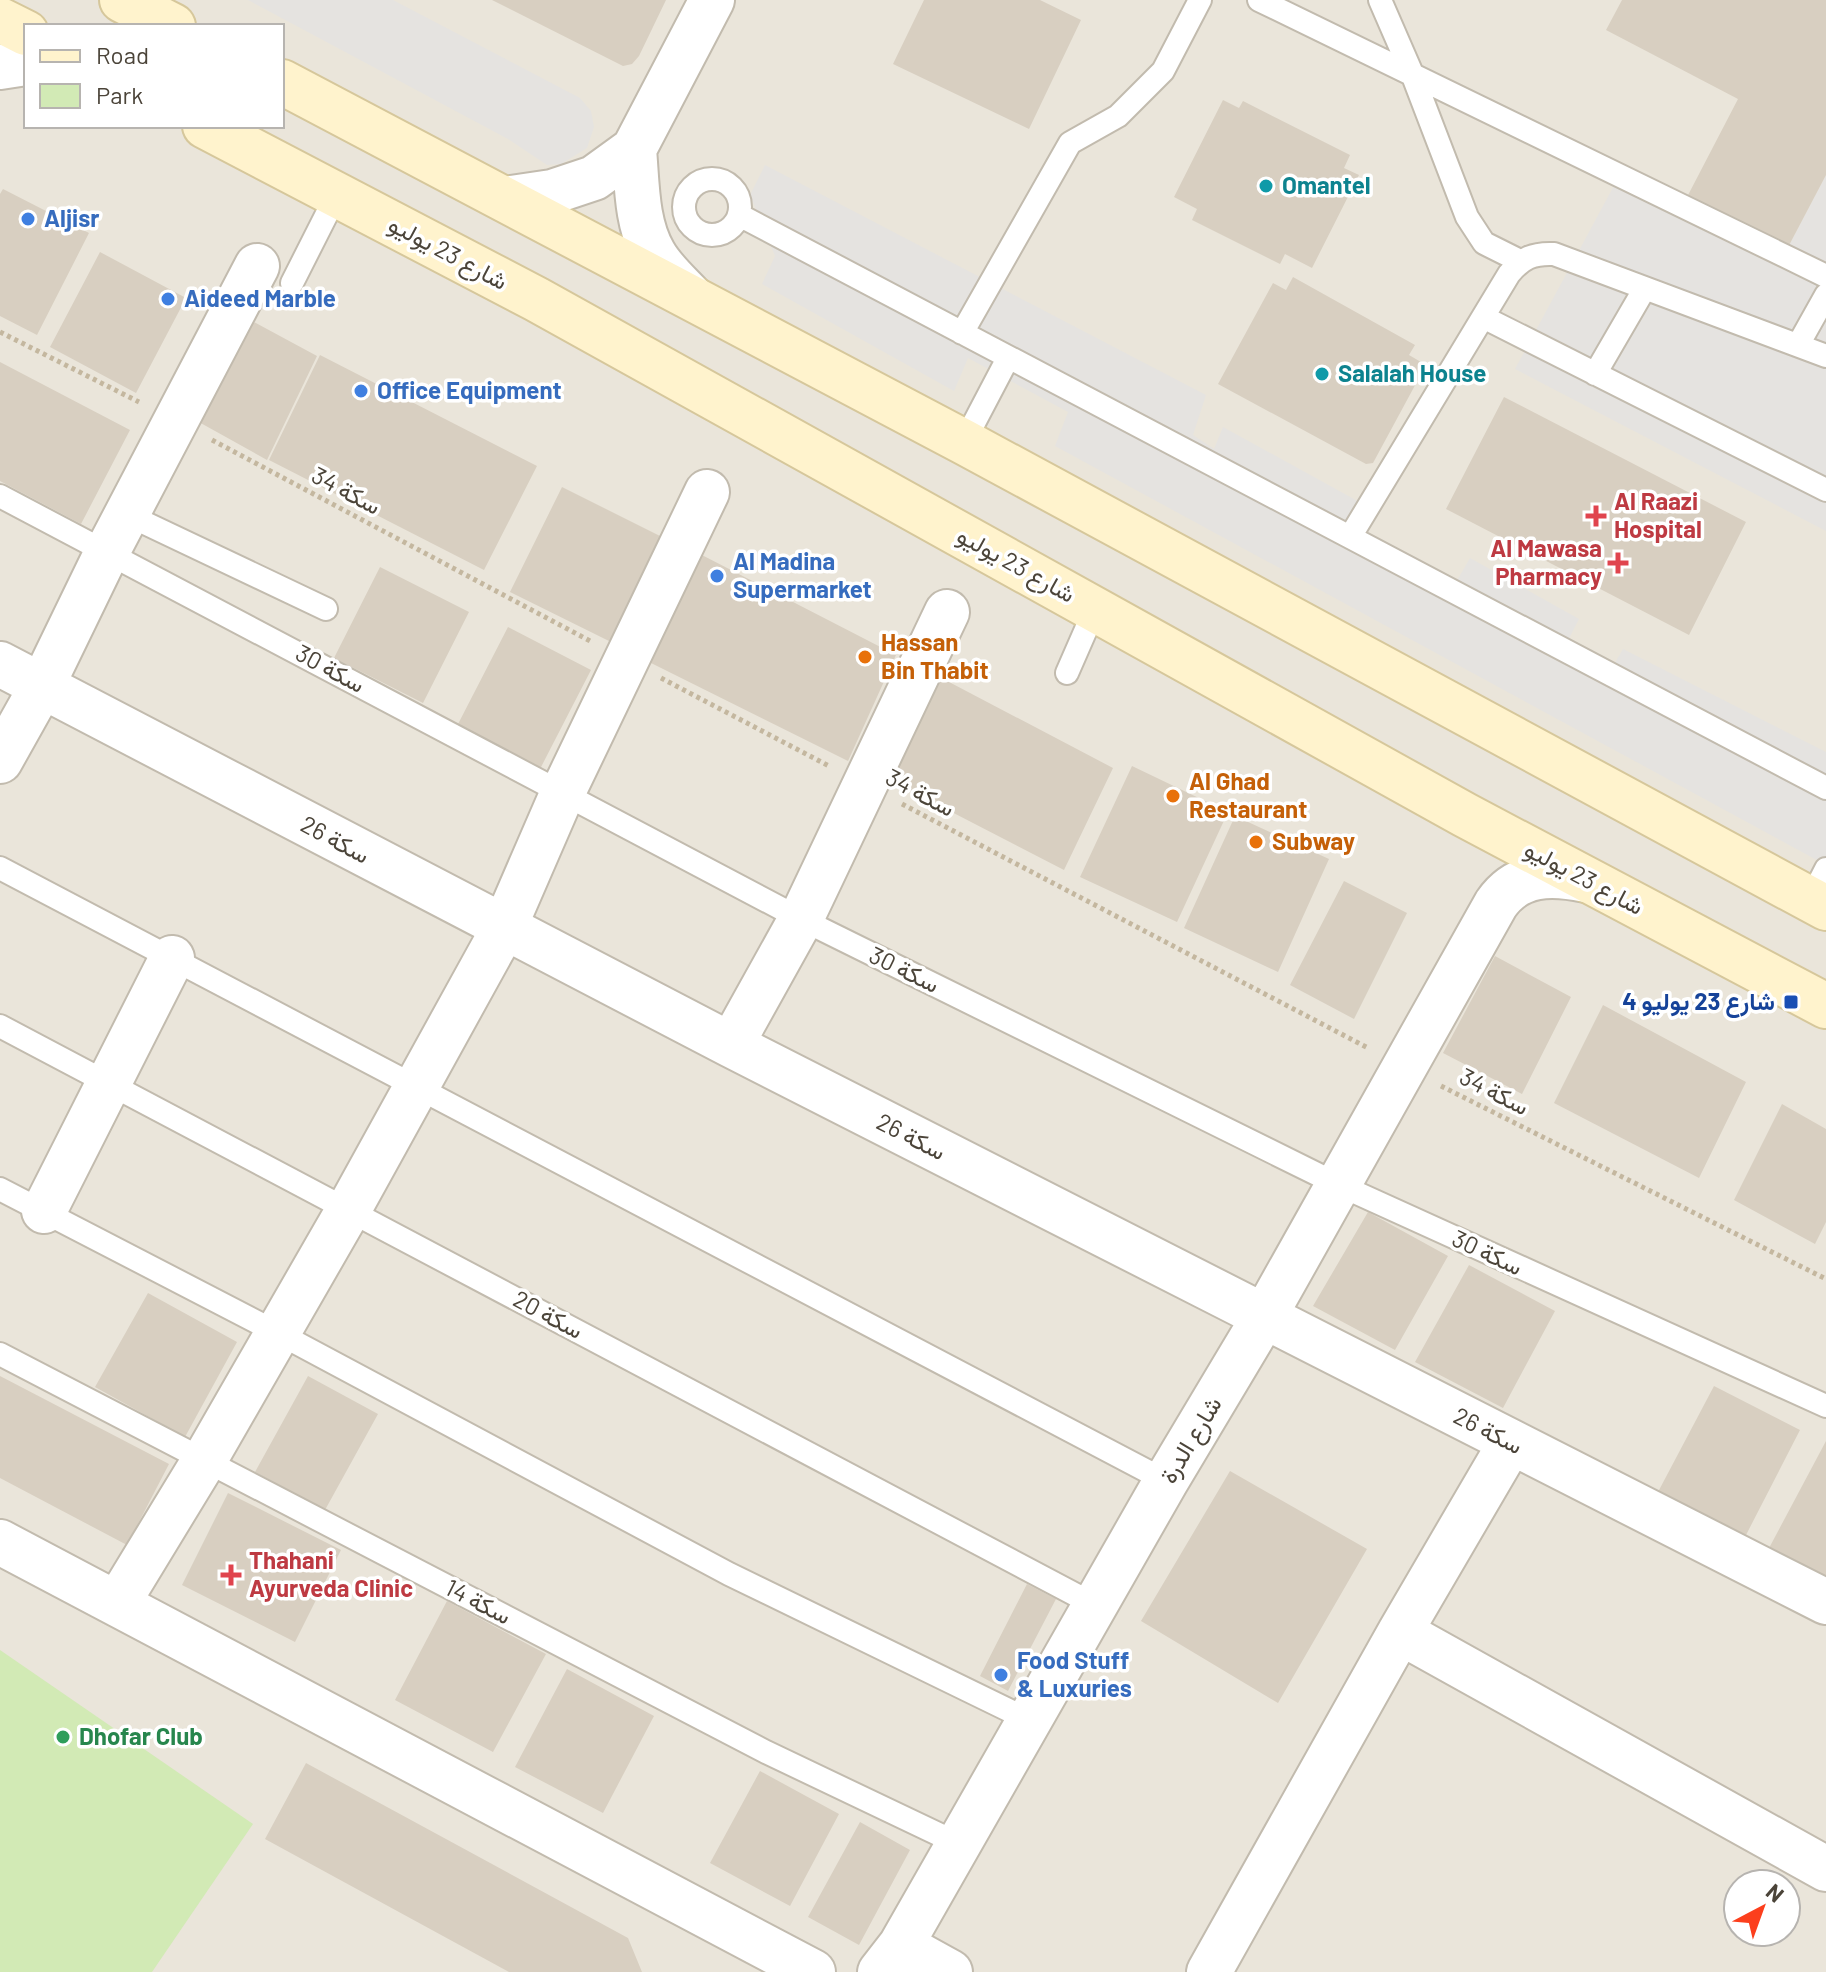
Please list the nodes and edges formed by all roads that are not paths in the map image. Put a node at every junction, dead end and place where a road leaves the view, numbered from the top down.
1 (122, 0) edge
2 (712, 0) edge
3 (1200, 0) edge
4 (1259, 0) edge
5 (1380, 0) edge
6 (0, 20) edge
7 (169, 24) edge
8 (24, 32) edge
9 (24, 63) edge
10 (0, 67) edge
11 (1413, 76) junction
12 (284, 83) edge
13 (209, 128) edge
14 (634, 149) junction
15 (337, 194) junction
16 (505, 199) junction
17 (739, 215) dead end
18 (1520, 261) junction
19 (275, 274) joint
20 (1826, 276) edge
21 (1645, 288) junction
22 (1826, 295) edge
23 (693, 298) junction
24 (1483, 317) junction
25 (962, 333) junction
26 (1798, 345) junction
27 (1826, 356) edge
28 (1008, 358) junction
29 (1595, 374) junction
30 (964, 442) junction
31 (1826, 490) edge
32 (707, 492) dead end
33 (0, 496) edge
34 (117, 533) junction
35 (1350, 537) junction
36 (326, 609) dead end
37 (1095, 609) junction
38 (947, 612) dead end
39 (0, 664) edge
40 (1067, 673) dead end
41 (42, 686) junction
42 (0, 761) edge
43 (1826, 788) edge
44 (563, 792) junction
45 (1465, 815) junction
46 (0, 868) edge
47 (1586, 880) junction
48 (1821, 892) edge
49 (1496, 904) junction
50 (801, 919) junction
51 (504, 928) junction
52 (172, 958) junction
53 (1826, 1006) edge
54 (0, 1026) edge
55 (731, 1045) junction
56 (109, 1083) junction
57 (416, 1086) junction
58 (1337, 1184) junction
59 (0, 1189) edge
60 (349, 1209) junction
61 (44, 1211) junction
62 (1264, 1317) junction
63 (278, 1333) junction
64 (0, 1354) edge
65 (1826, 1406) edge
66 (1511, 1442) junction
67 (204, 1461) junction
68 (1166, 1481) junction
69 (0, 1542) edge
70 (1826, 1602) edge
71 (117, 1604) junction
72 (1095, 1605) junction
73 (1400, 1632) junction
74 (1029, 1720) junction
75 (959, 1844) junction
76 (1826, 1869) edge
77 (890, 1958) edge
78 (813, 1972) edge
79 (950, 1972) edge
80 (1209, 1972) edge

1 - 7 main road
2 - 14 street
3 - 25 lane
4 - 11 lane
5 - 11 lane
6 - 8 main road
9 - 10 street
11 - 18 lane
11 - 20 lane
12 - 16 main road
13 - 15 main road, شارع 23 يوليو
14 - 16 street
14 - 23 street
15 - 19 lane
15 - 37 main road, شارع 23 يوليو
16 - 23 main road
17 - 25 lane
18 - 21 lane
18 - 24 lane
19 - 34 street
21 - 26 lane
21 - 29 lane
22 - 26 lane
23 - 30 main road
24 - 29 lane
24 - 35 lane
25 - 28 lane
26 - 27 lane
28 - 30 lane
28 - 35 lane
29 - 31 lane
30 - 48 main road
32 - 44 street
33 - 34 lane, سكة 30
34 - 36 lane
34 - 41 street
34 - 44 lane, سكة 30
35 - 43 lane
37 - 40 lane
37 - 45 main road, شارع 23 يوليو
38 - 50 street
39 - 41 street, سكة 26
41 - 42 street
41 - 51 street, سكة 26
44 - 50 lane, سكة 30
44 - 51 street
45 - 47 main road, شارع 23 يوليو
45 - 49 street, شارع الدرة
46 - 52 lane
47 - 49 street, شارع الدرة
47 - 53 main road, شارع 23 يوليو
49 - 58 street, شارع الدرة
50 - 55 street
50 - 58 lane, سكة 30
51 - 55 street, سكة 26
51 - 57 street
52 - 56 street
52 - 57 lane
54 - 56 lane, سكة 20
55 - 62 street, سكة 26
56 - 60 lane, سكة 20
56 - 61 street
57 - 60 street
57 - 68 lane
58 - 62 street, شارع الدرة
58 - 65 lane, سكة 30
59 - 61 lane
60 - 63 street
60 - 72 lane, سكة 20
61 - 63 lane
62 - 66 street, سكة 26
62 - 68 street, شارع الدرة
63 - 67 street
63 - 74 lane
64 - 67 lane, سكة 14
66 - 70 street, سكة 26
66 - 73 street
67 - 71 street
67 - 75 lane, سكة 14
68 - 72 street, شارع الدرة
69 - 71 street
71 - 78 street
72 - 74 street, شارع الدرة
73 - 76 street
73 - 80 street
74 - 75 street, شارع الدرة
75 - 77 street, شارع الدرة
77 - 79 street

